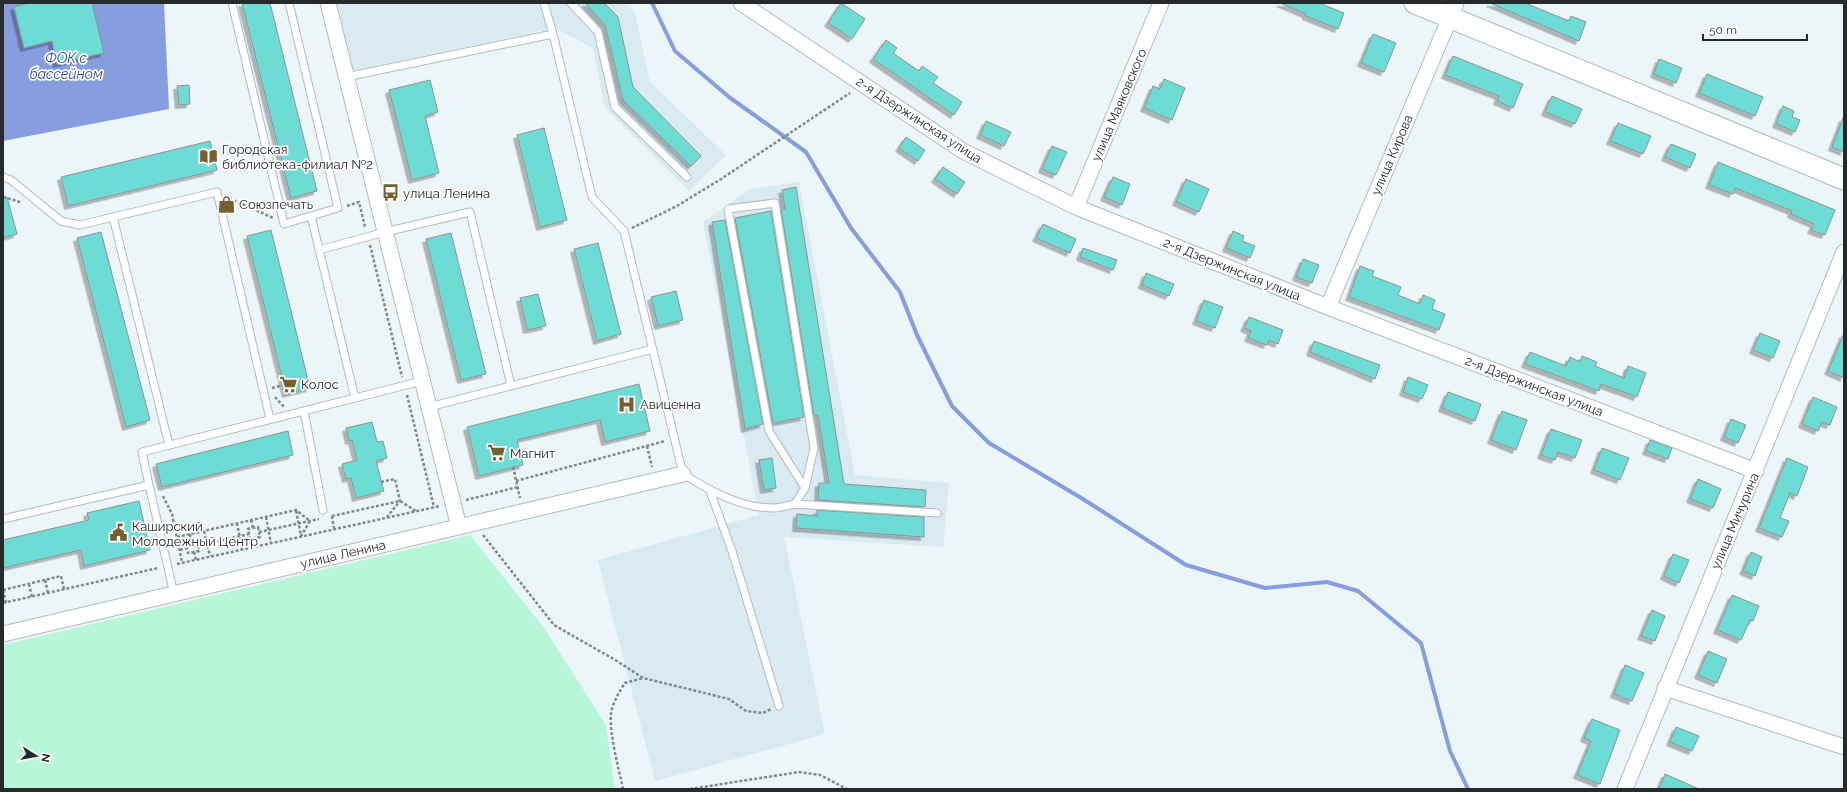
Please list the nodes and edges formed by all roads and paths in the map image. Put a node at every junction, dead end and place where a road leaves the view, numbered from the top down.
1 (232, 3) edge
2 (289, 3) edge
3 (328, 3) edge
4 (544, 3) edge
5 (571, 3) edge
6 (741, 3) edge
7 (1161, 3) edge
8 (1415, 3) edge
9 (1453, 10) edge
10 (553, 34) junction
11 (346, 77) junction
12 (845, 96) dead end
13 (3, 177) edge
14 (688, 177) dead end
15 (1844, 179) edge
16 (217, 192) junction
17 (1076, 207) junction
18 (338, 208) junction
19 (310, 216) junction
20 (113, 217) junction
21 (284, 224) junction
22 (624, 231) junction
23 (385, 232) junction
24 (368, 237) junction
25 (319, 250) junction
26 (1844, 252) edge
27 (1328, 307) junction
28 (652, 349) junction
29 (422, 381) junction
30 (405, 386) junction
31 (511, 386) junction
32 (268, 389) dead end
33 (355, 398) junction
34 (429, 407) junction
35 (304, 411) junction
36 (291, 414) junction
37 (270, 419) junction
38 (674, 438) junction
39 (169, 445) junction
40 (646, 446) junction
41 (513, 468) dead end
42 (1756, 471) junction
43 (683, 474) junction
44 (516, 481) junction
45 (655, 481) junction
46 (381, 482) dead end
47 (149, 486) junction
48 (518, 488) junction
49 (805, 488) junction
50 (710, 491) junction
51 (162, 495) dead end
52 (400, 501) junction
53 (453, 503) junction
54 (795, 504) junction
55 (434, 507) junction
56 (296, 510) junction
57 (324, 510) dead end
58 (417, 511) junction
59 (524, 512) junction
60 (937, 513) dead end
61 (266, 517) junction
62 (387, 518) junction
63 (3, 519) edge
64 (251, 520) junction
65 (310, 521) junction
66 (237, 523) junction
67 (299, 523) junction
68 (474, 524) junction
69 (459, 527) junction
70 (253, 528) junction
71 (268, 530) junction
72 (204, 531) junction
73 (259, 532) junction
74 (190, 534) junction
75 (249, 534) junction
76 (240, 536) junction
77 (301, 536) junction
78 (177, 537) junction
79 (255, 538) junction
80 (191, 542) junction
81 (271, 543) junction
82 (207, 544) junction
83 (198, 546) junction
84 (257, 546) junction
85 (188, 548) junction
86 (242, 549) junction
87 (180, 550) junction
88 (194, 552) junction
89 (210, 556) junction
90 (196, 560) junction
91 (182, 562) junction
92 (168, 566) junction
93 (45, 580) junction
94 (29, 584) junction
95 (64, 589) junction
96 (3, 590) edge
97 (48, 593) junction
98 (174, 594) junction
99 (32, 597) junction
100 (5, 603) edge
101 (3, 634) edge
102 (643, 678) junction
103 (1665, 688) junction
104 (780, 706) joint
105 (1844, 747) edge
106 (623, 789) edge
107 (690, 789) edge
108 (846, 789) edge
109 (1624, 789) edge

1 - 21 lane
2 - 18 lane
3 - 11 street
4 - 10 lane
5 - 14 lane
6 - 17 street, 2-я Дзержинская улица
7 - 17 street, улица Маяковского
8 - 9 street
9 - 15 street
9 - 27 street, улица Кирова
10 - 11 lane
10 - 22 lane
11 - 23 street
12 - 22 path
13 - 20 lane
16 - 20 lane
16 - 21 path
16 - 37 lane
17 - 27 street, 2-я Дзержинская улица
18 - 19 lane
18 - 24 path
19 - 21 lane
19 - 25 lane
20 - 39 lane
22 - 28 lane
23 - 24 lane
23 - 29 street
23 - 31 lane
24 - 25 lane
24 - 30 path
25 - 33 lane
26 - 42 street, улица Мичурина
27 - 42 street, 2-я Дзержинская улица
28 - 31 lane
28 - 38 lane
29 - 30 lane
29 - 34 street
30 - 33 lane
30 - 55 path
31 - 34 lane
32 - 36 path
33 - 35 lane
34 - 53 street
35 - 36 lane
35 - 57 lane
36 - 37 lane
37 - 39 lane
38 - 40 path
38 - 43 lane
39 - 47 lane
40 - 44 path
40 - 45 path
41 - 44 path
42 - 103 street, улица Мичурина
43 - 45 street, улица Ленина
43 - 50 lane
44 - 48 path
45 - 59 street, улица Ленина
46 - 52 path
47 - 63 lane
47 - 92 lane
48 - 53 path
48 - 59 path
49 - 49 lane
49 - 54 lane
50 - 54 lane
50 - 104 lane
51 - 78 path
52 - 58 path
52 - 62 path
52 - 65 path
53 - 55 path
53 - 69 street
54 - 60 lane
55 - 58 path
56 - 61 path
56 - 65 path
56 - 67 path
58 - 62 path
59 - 68 street, улица Ленина
61 - 64 path
61 - 71 path
62 - 77 path
64 - 66 path
64 - 70 path
65 - 67 path
65 - 77 path
66 - 72 path
66 - 76 path
67 - 71 path
67 - 77 path
68 - 69 street, улица Ленина
68 - 102 path
69 - 98 street, улица Ленина
70 - 73 path
70 - 75 path
71 - 73 path
71 - 81 path
72 - 74 path
72 - 82 path
73 - 79 path
74 - 78 path
74 - 80 path
75 - 76 path
75 - 79 path
76 - 82 path
76 - 86 path
77 - 81 path
78 - 87 path
79 - 84 path
80 - 83 path
80 - 85 path
81 - 84 path
82 - 83 path
82 - 89 path
83 - 88 path
84 - 86 path
85 - 87 path
85 - 88 path
86 - 89 path
87 - 91 path
88 - 90 path
89 - 90 path
90 - 91 path
91 - 92 path
92 - 95 path
92 - 98 lane
93 - 94 path
93 - 95 path
93 - 97 path
94 - 96 path
94 - 99 path
95 - 97 path
96 - 100 path
97 - 99 path
98 - 101 street, улица Ленина
99 - 100 path
102 - 104 path
102 - 106 path
103 - 105 street
103 - 109 street, улица Мичурина
107 - 108 path

